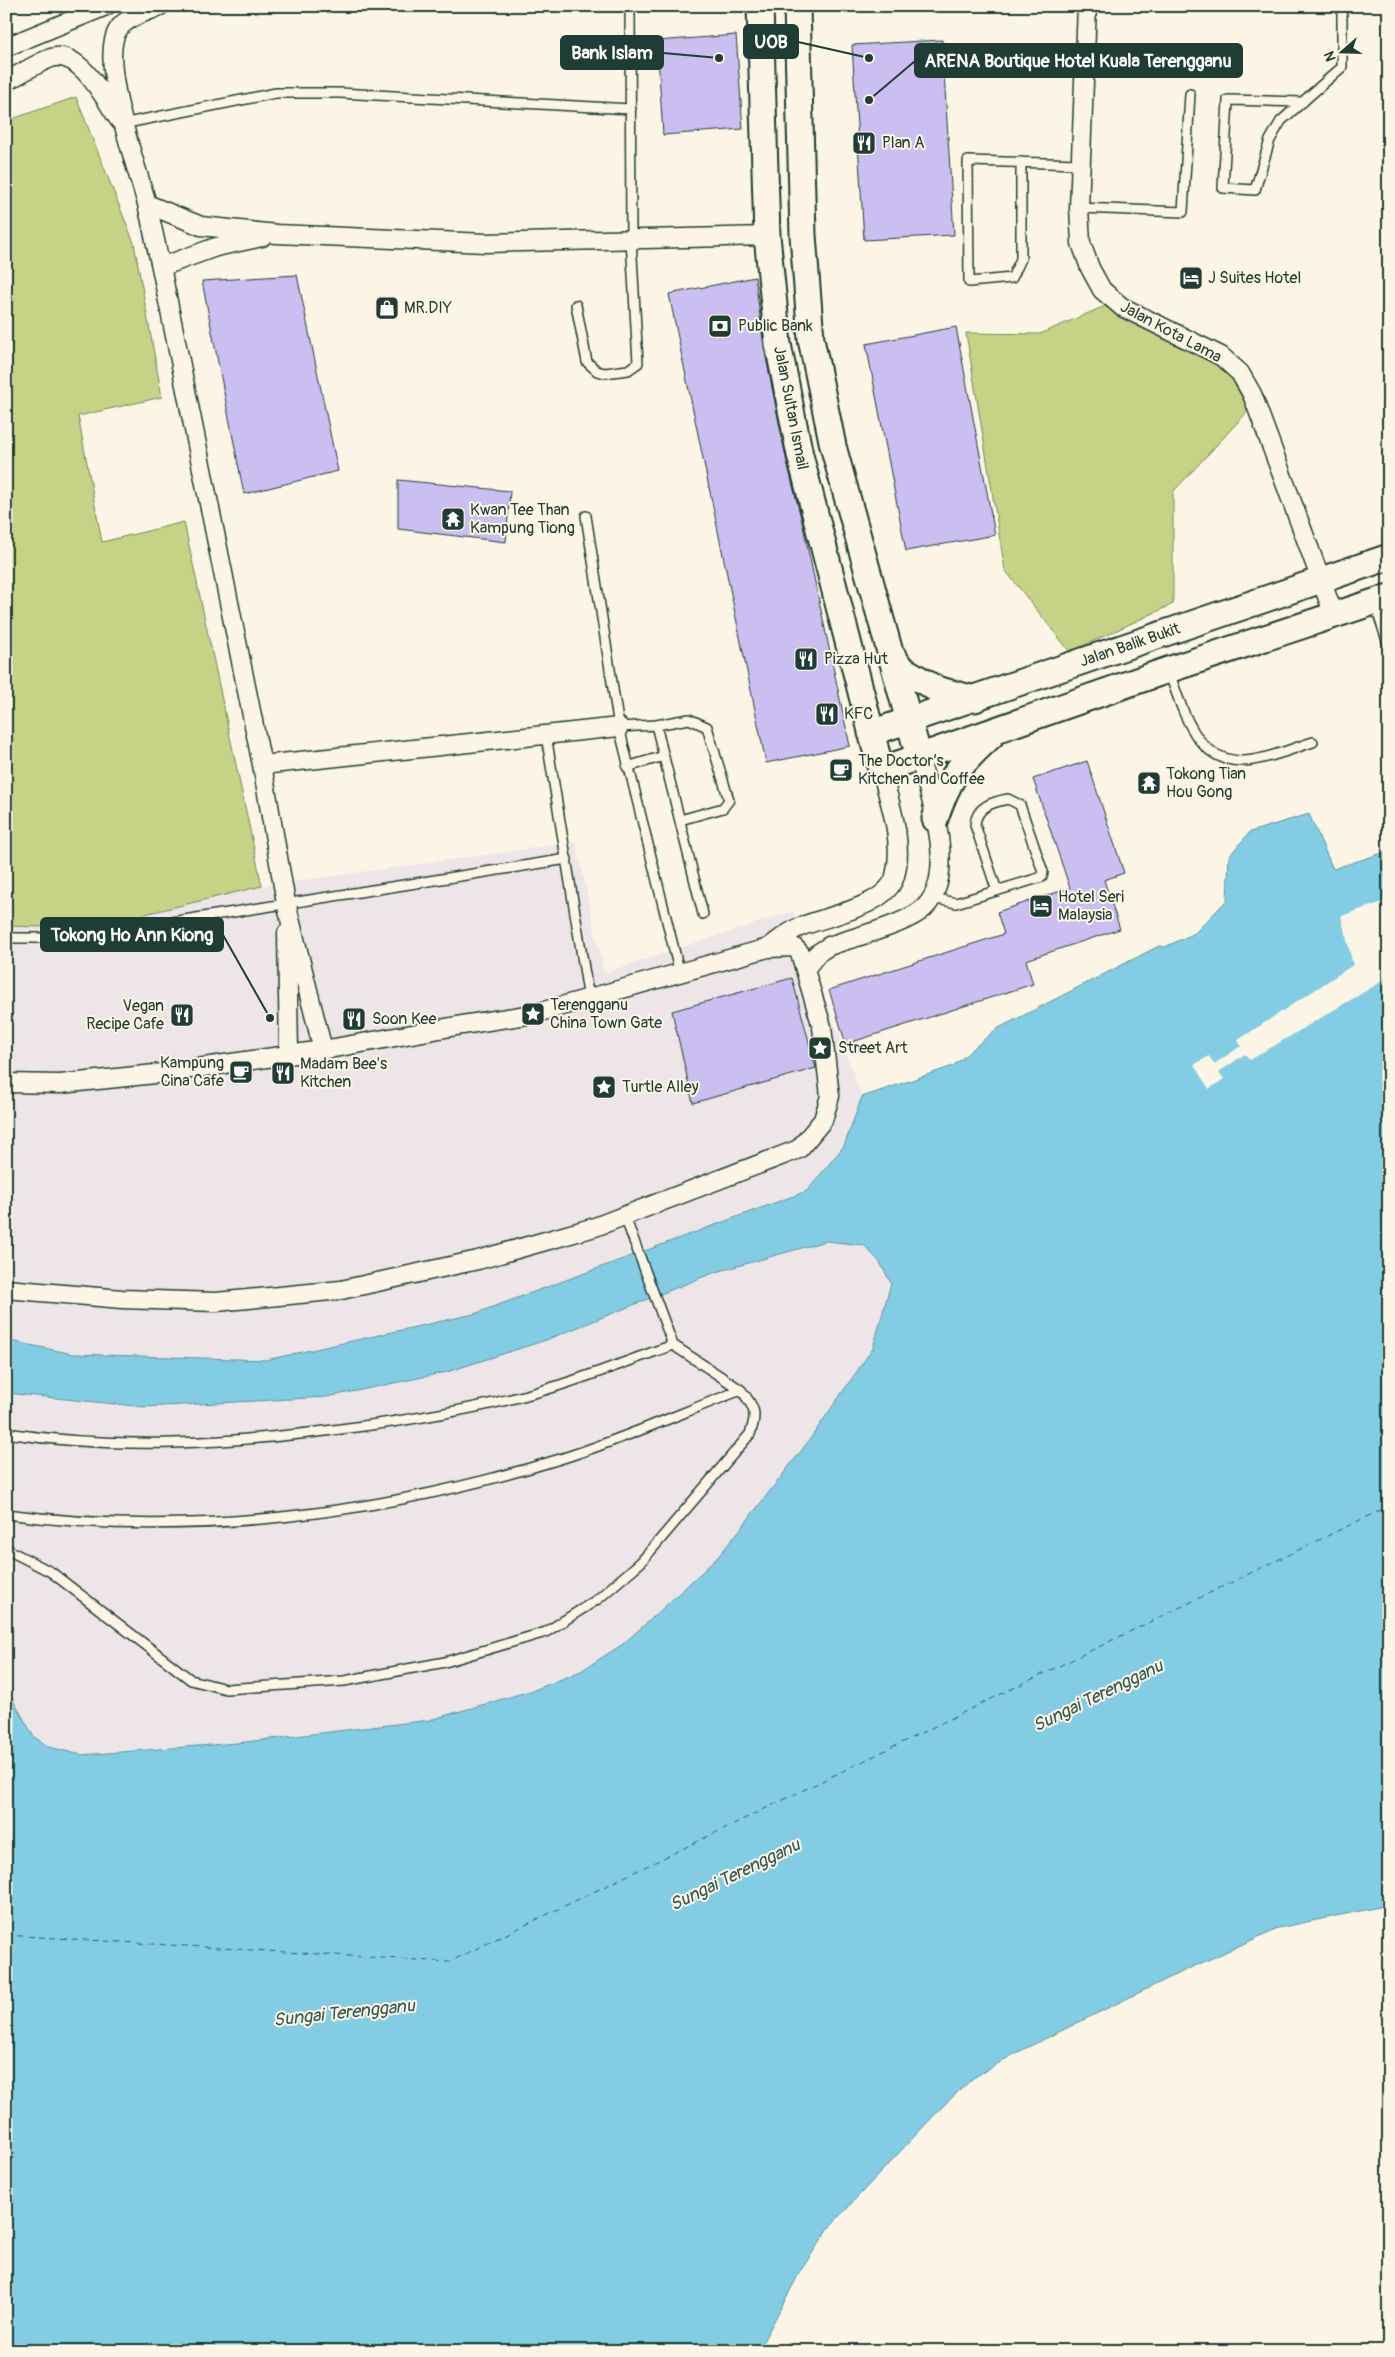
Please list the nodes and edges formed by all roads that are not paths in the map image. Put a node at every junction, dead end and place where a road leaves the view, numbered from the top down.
1 (106, 6) edge
2 (160, 6) edge
3 (630, 6) edge
4 (760, 6) edge
5 (797, 6) edge
6 (1087, 6) edge
7 (1342, 6) edge
8 (6, 48) edge
9 (6, 81) edge
10 (1190, 94) dead end
11 (1303, 102) junction
12 (631, 109) junction
13 (121, 124) junction
14 (1021, 162) junction
15 (1081, 164) junction
16 (147, 204) junction
17 (1078, 208) junction
18 (277, 234) junction
19 (767, 236) junction
20 (631, 239) junction
21 (161, 268) junction
22 (576, 305) dead end
23 (586, 516) dead end
24 (1389, 558) edge
25 (1321, 579) junction
26 (1381, 599) edge
27 (1334, 614) junction
28 (1389, 647) edge
29 (890, 652) junction
30 (1168, 670) junction
31 (975, 699) junction
32 (909, 722) junction
33 (656, 725) junction
34 (619, 727) junction
35 (998, 730) junction
36 (871, 733) junction
37 (546, 735) junction
38 (1313, 742) dead end
39 (664, 756) junction
40 (919, 758) junction
41 (262, 765) junction
42 (627, 767) junction
43 (881, 770) junction
44 (935, 819) junction
45 (680, 820) junction
46 (567, 859) junction
47 (997, 891) junction
48 (933, 898) junction
49 (286, 903) junction
50 (703, 914) dead end
51 (6, 938) edge
52 (768, 948) junction
53 (805, 969) junction
54 (680, 974) junction
55 (589, 999) junction
56 (323, 1050) junction
57 (288, 1054) junction
58 (6, 1083) edge
59 (625, 1217) junction
60 (6, 1289) edge
61 (673, 1344) junction
62 (741, 1390) junction
63 (6, 1433) edge
64 (6, 1514) edge
65 (6, 1549) edge

1 - 8 street
2 - 13 street
3 - 12 lane
4 - 19 main road, Jalan Sultan Ismail
5 - 29 main road, Jalan Sultan Ismail
6 - 15 street, Jalan Kota Lama
7 - 11 lane
9 - 13 street
10 - 17 lane
11 - 11 lane
12 - 13 lane
12 - 20 lane
13 - 16 street
14 - 14 lane
14 - 15 lane
15 - 17 street, Jalan Kota Lama
16 - 18 street
16 - 21 street
17 - 25 street, Jalan Kota Lama
18 - 20 street
18 - 21 street
19 - 20 street
19 - 36 main road, Jalan Sultan Ismail
20 - 22 lane
21 - 41 street
23 - 34 lane
24 - 25 main road, Jalan Balik Bukit
25 - 27 street, Jalan Kota Lama
25 - 31 main road, Jalan Balik Bukit
26 - 27 main road
26 - 28 lane
27 - 30 main road
29 - 31 main road
29 - 32 main road, Jalan Sultan Ismail
30 - 35 main road
30 - 38 lane
31 - 32 main road, Jalan Balik Bukit
32 - 36 main road, Jalan Balik Bukit
32 - 40 main road, Jalan Sultan Ismail
33 - 34 lane
33 - 39 lane
33 - 45 lane
34 - 37 street
34 - 42 lane
35 - 40 main road
35 - 44 main road
36 - 43 main road, Jalan Sultan Ismail
37 - 41 street
37 - 46 lane
39 - 42 lane
39 - 45 lane
40 - 43 main road
40 - 44 street
41 - 49 street
42 - 54 lane
43 - 52 street
44 - 48 street
45 - 50 lane
46 - 49 lane
46 - 55 lane
47 - 47 lane
47 - 48 lane
48 - 53 street
49 - 51 lane
49 - 56 street
49 - 57 street
52 - 53 street
52 - 54 street
53 - 59 street
54 - 55 street
55 - 56 street
56 - 57 street
57 - 58 street
59 - 60 street
59 - 61 lane
61 - 62 lane
61 - 63 lane
62 - 64 lane
62 - 65 lane

